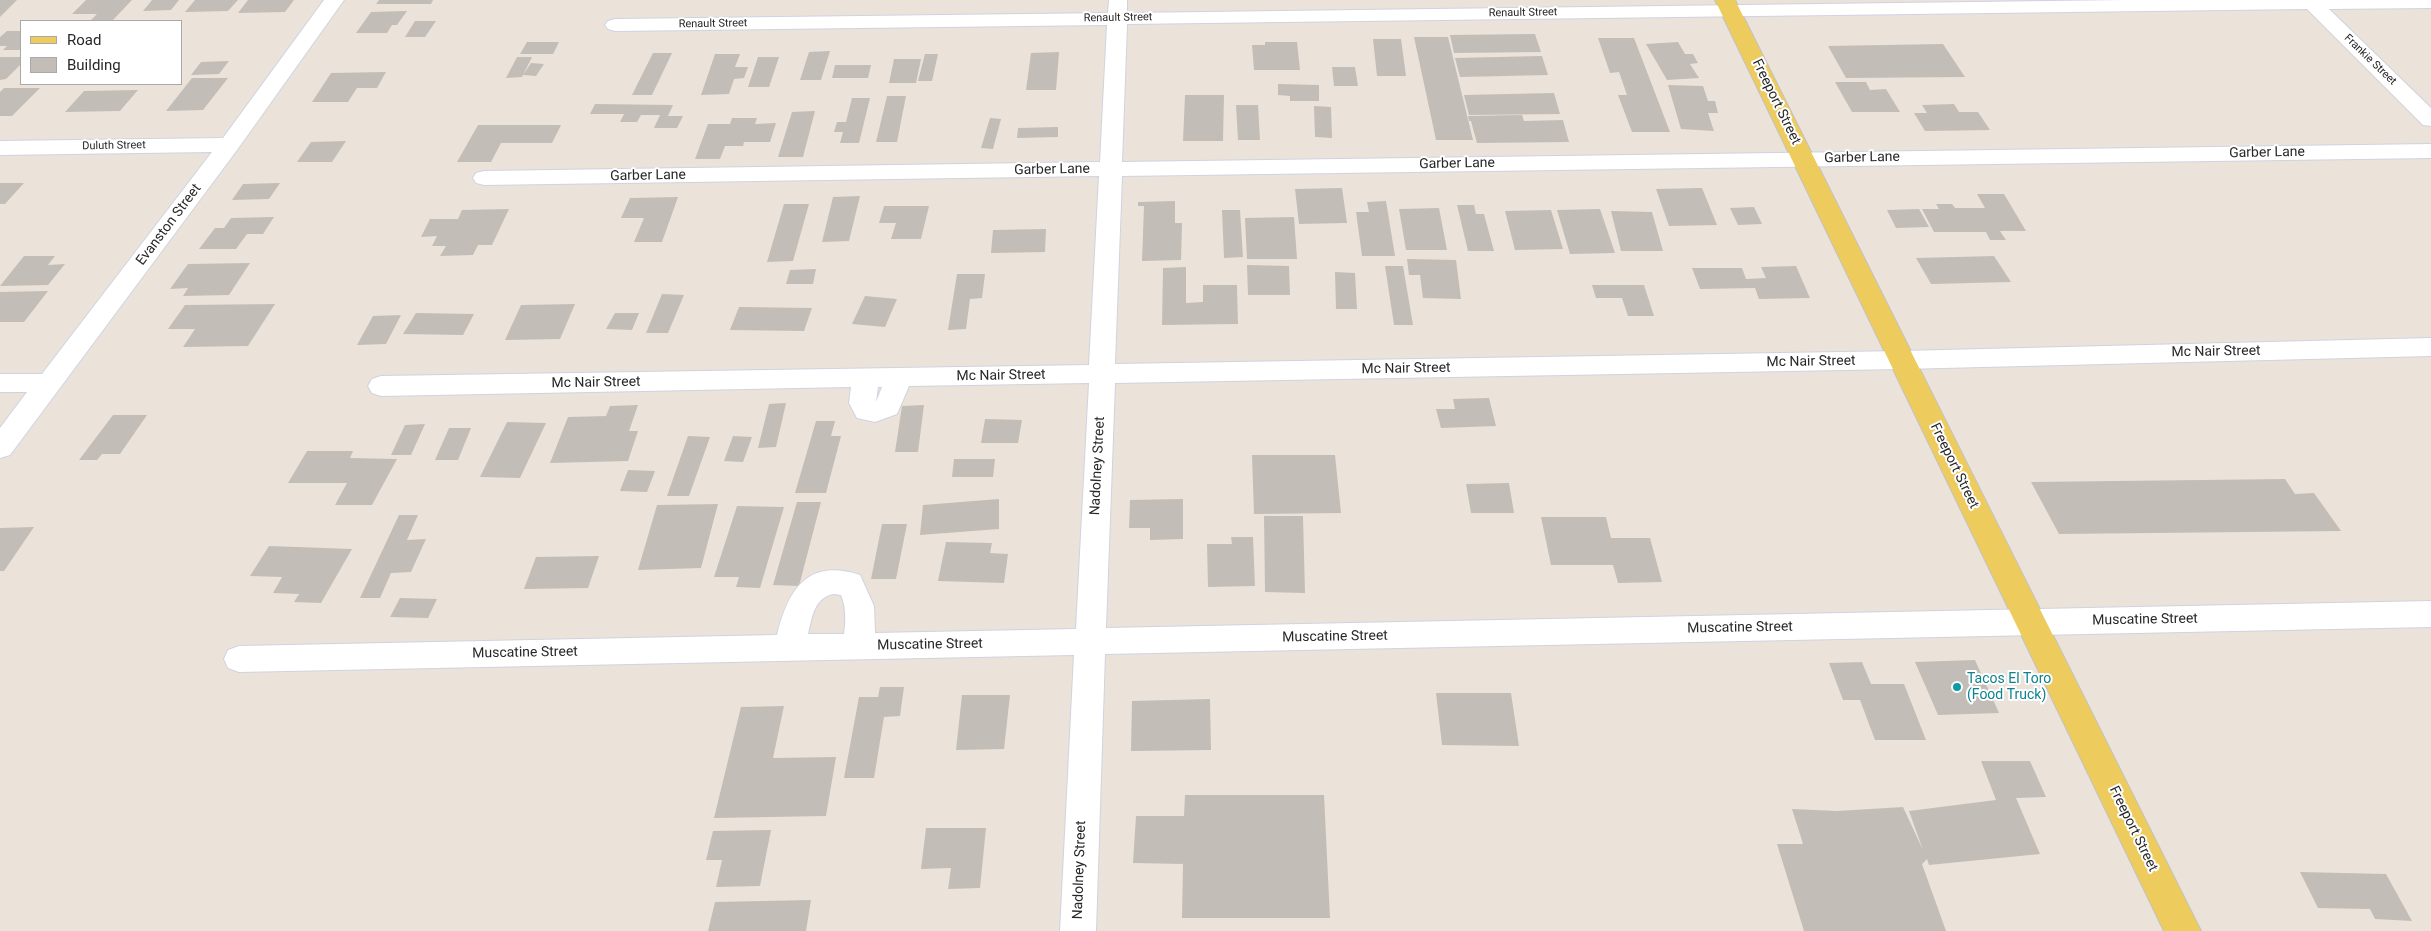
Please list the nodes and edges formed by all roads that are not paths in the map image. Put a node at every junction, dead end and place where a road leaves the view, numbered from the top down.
1 (334, 0) edge
2 (2310, 2) edge
3 (2431, 2) edge
4 (1728, 5) edge
5 (1590, 6) edge
6 (1118, 9) edge
7 (615, 25) dead end
8 (2431, 120) edge
9 (229, 145) junction
10 (0, 148) edge
11 (2431, 151) edge
12 (1804, 159) junction
13 (1111, 169) junction
14 (484, 178) dead end
15 (2431, 347) edge
16 (1902, 360) junction
17 (1102, 374) junction
18 (899, 377) junction
19 (868, 378) junction
20 (0, 383) edge
21 (49, 383) junction
22 (380, 386) dead end
23 (0, 448) edge
24 (2431, 614) edge
25 (2031, 622) junction
26 (1090, 642) junction
27 (858, 647) junction
28 (790, 648) junction
29 (240, 659) dead end
30 (1078, 931) edge
31 (2183, 931) edge

1 - 9 street, Evanston Street
2 - 3 street, Renault Street
2 - 4 street, Renault Street
2 - 8 street, Frankie Street
4 - 5 street, Renault Street
4 - 12 main road, Freeport Street
5 - 6 street, Renault Street
6 - 7 street, Renault Street
6 - 13 street, Nadolney Street
9 - 10 street, Duluth Street
9 - 21 street, Evanston Street
11 - 12 street, Garber Lane
12 - 13 street, Garber Lane
12 - 16 main road, Freeport Street
13 - 14 street, Garber Lane
13 - 17 street, Nadolney Street
15 - 16 street, Mc Nair Street
16 - 17 street, Mc Nair Street
16 - 25 main road, Freeport Street
17 - 18 street, Mc Nair Street
17 - 26 street, Nadolney Street
18 - 19 street, Mc Nair Street
18 - 19 street
19 - 22 street, Mc Nair Street
20 - 21 street
21 - 23 street, Evanston Street
24 - 25 street, Muscatine Street
25 - 26 street, Muscatine Street
25 - 31 main road, Freeport Street
26 - 27 street, Muscatine Street
26 - 30 street, Nadolney Street
27 - 28 street, Muscatine Street
27 - 28 street
28 - 29 street, Muscatine Street

